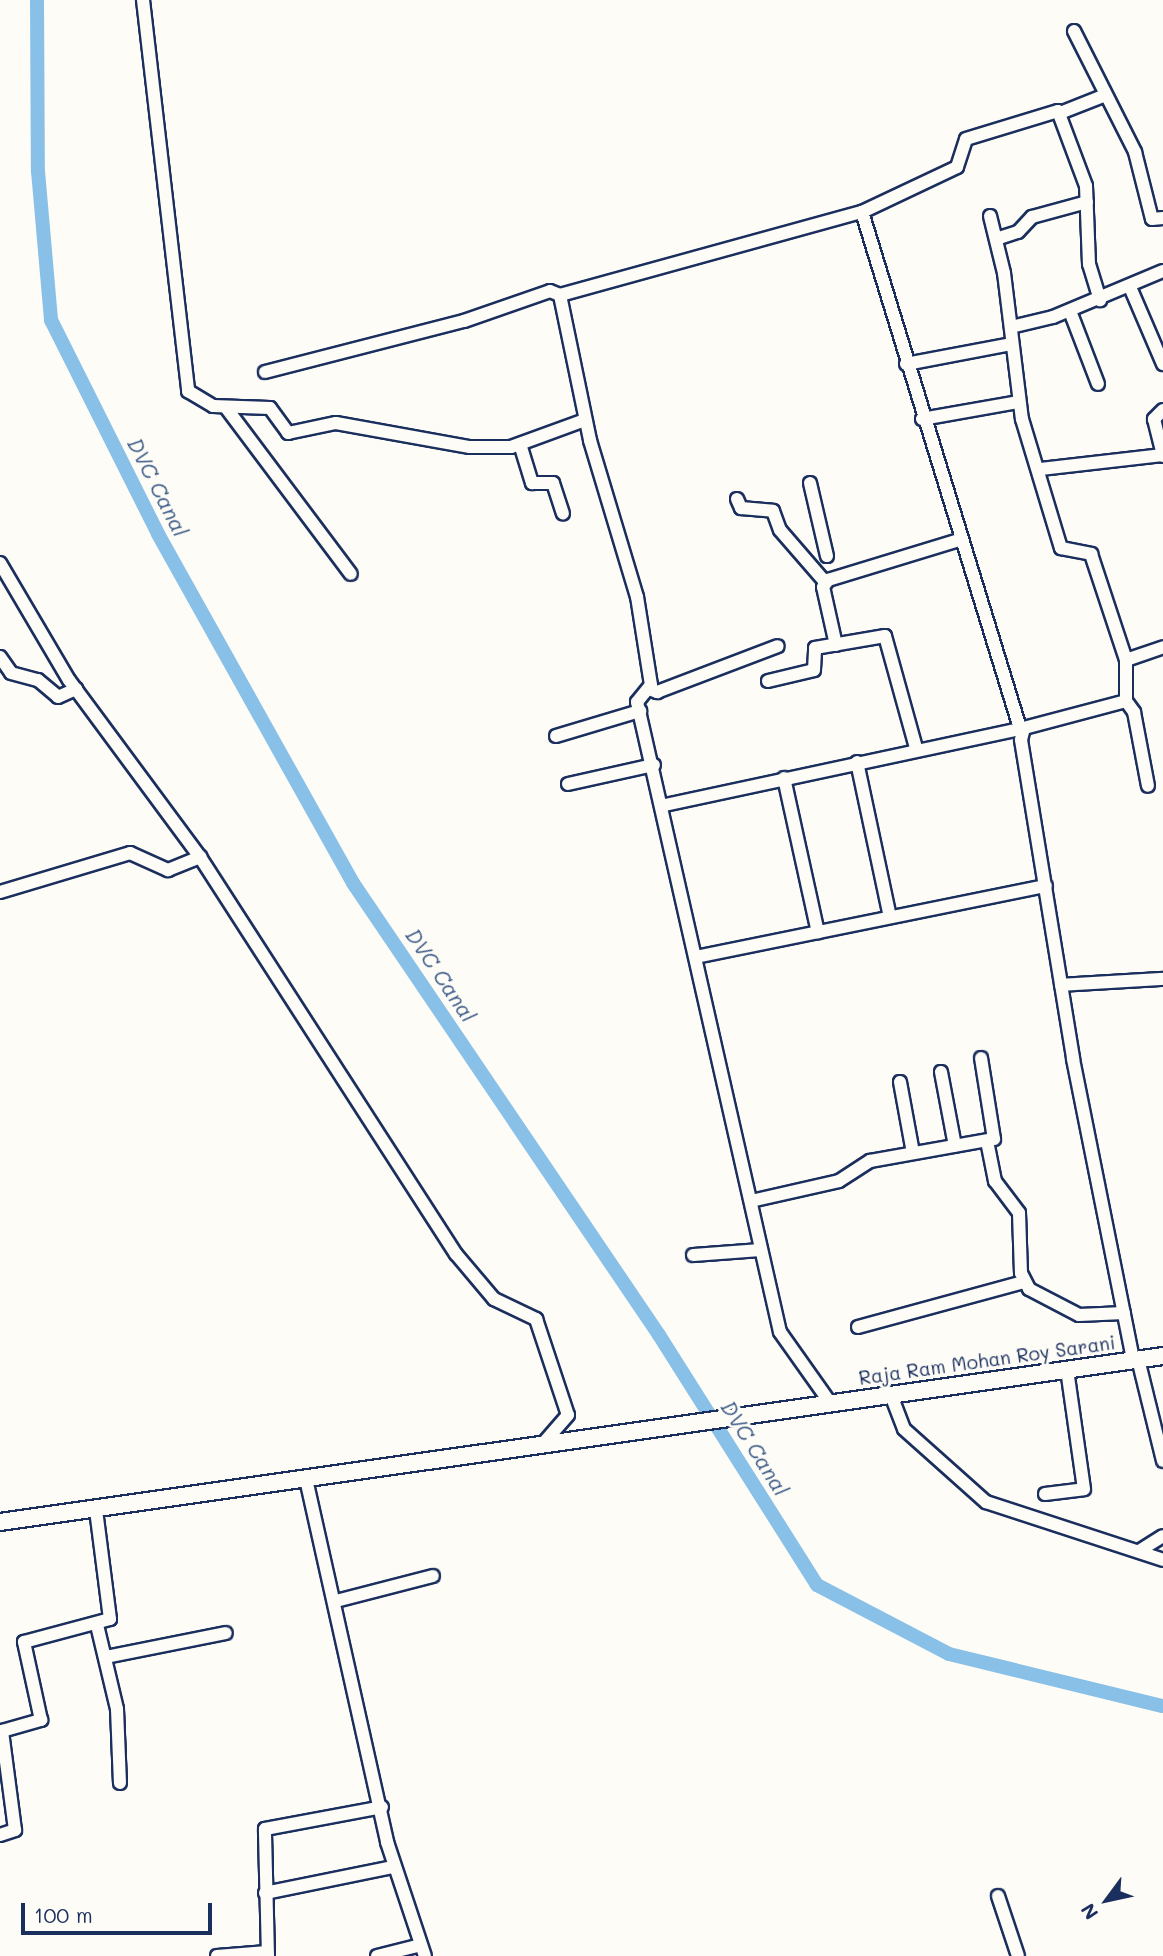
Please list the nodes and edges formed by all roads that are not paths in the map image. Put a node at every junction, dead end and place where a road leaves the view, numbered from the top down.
1 (143, 0) edge
2 (1074, 31) dead end
3 (1103, 96) junction
4 (1060, 113) junction
5 (1087, 202) junction
6 (862, 212) junction
7 (990, 216) dead end
8 (1163, 218) edge
9 (996, 239) junction
10 (1163, 271) edge
11 (1130, 287) junction
12 (559, 295) junction
13 (1100, 300) junction
14 (1070, 311) junction
15 (1011, 327) junction
16 (1012, 344) junction
17 (906, 364) junction
18 (1163, 364) edge
19 (265, 372) dead end
20 (1098, 384) dead end
21 (1018, 402) junction
22 (227, 409) junction
23 (1163, 410) edge
24 (585, 419) junction
25 (922, 419) junction
26 (520, 444) junction
27 (1163, 456) edge
28 (1040, 469) junction
29 (810, 483) dead end
30 (737, 499) dead end
31 (563, 513) dead end
32 (959, 540) junction
33 (827, 556) dead end
34 (0, 564) edge
35 (351, 574) dead end
36 (825, 582) junction
37 (836, 645) junction
38 (778, 646) dead end
39 (1163, 647) edge
40 (0, 657) edge
41 (1126, 660) junction
42 (768, 681) dead end
43 (76, 689) junction
44 (649, 689) junction
45 (1126, 701) junction
46 (640, 711) junction
47 (1022, 728) junction
48 (556, 736) dead end
49 (916, 748) junction
50 (857, 762) junction
51 (654, 765) junction
52 (784, 778) junction
53 (568, 784) dead end
54 (1148, 786) dead end
55 (665, 805) junction
56 (201, 858) junction
57 (1046, 886) junction
58 (0, 892) edge
59 (890, 917) junction
60 (818, 932) junction
61 (696, 957) junction
62 (1163, 979) edge
63 (1061, 985) junction
64 (981, 1058) dead end
65 (941, 1072) dead end
66 (900, 1082) dead end
67 (987, 1141) junction
68 (955, 1146) junction
69 (913, 1153) junction
70 (751, 1201) junction
71 (761, 1250) junction
72 (693, 1255) dead end
73 (1024, 1282) junction
74 (1124, 1314) junction
75 (858, 1327) dead end
76 (1163, 1356) edge
77 (1135, 1359) junction
78 (1067, 1369) junction
79 (891, 1395) junction
80 (824, 1405) junction
81 (541, 1446) junction
82 (1163, 1461) edge
83 (306, 1479) junction
84 (1045, 1494) dead end
85 (96, 1509) junction
86 (0, 1522) edge
87 (1163, 1536) edge
88 (1139, 1551) junction
89 (1163, 1560) edge
90 (433, 1576) dead end
91 (336, 1601) junction
92 (97, 1625) junction
93 (226, 1633) dead end
94 (106, 1657) junction
95 (121, 1783) dead end
96 (382, 1807) junction
97 (0, 1835) edge
98 (393, 1867) junction
99 (265, 1893) junction
100 (998, 1896) dead end
101 (423, 1951) edge
102 (268, 1954) edge
103 (217, 1956) edge
104 (377, 1956) edge
105 (1018, 1956) edge

1 - 22 street
2 - 3 street
3 - 4 street
3 - 8 street
4 - 5 street
4 - 6 street
5 - 9 street
5 - 13 street
6 - 12 street
6 - 17 street
7 - 9 street
9 - 15 street
10 - 11 street
11 - 13 street
11 - 18 street
12 - 19 street
12 - 24 street
13 - 14 street
14 - 15 street
14 - 20 street
15 - 16 street
16 - 17 street
16 - 21 street
17 - 25 street
21 - 25 street
21 - 28 street
22 - 26 street
22 - 35 street
23 - 27 street
24 - 26 street
24 - 44 street
25 - 32 street
26 - 31 street
27 - 28 street
28 - 41 street
29 - 33 street
30 - 36 street
32 - 36 street
32 - 47 street
34 - 43 street
36 - 37 street
37 - 42 street
37 - 49 street
38 - 44 street
39 - 41 street
40 - 43 street
41 - 45 street
43 - 56 street
44 - 46 street
45 - 47 street
45 - 54 street
46 - 48 street
46 - 51 street
47 - 49 street
47 - 57 street
49 - 50 street
50 - 52 street
50 - 59 street
51 - 53 street
51 - 55 street
52 - 55 street
52 - 60 street
55 - 61 street
56 - 58 street
56 - 81 street
57 - 59 street
57 - 63 street
59 - 60 street
60 - 61 street
61 - 70 street
62 - 63 street
63 - 74 street
64 - 67 street
65 - 68 street
66 - 69 street
67 - 68 street
67 - 73 street
68 - 69 street
69 - 70 street
70 - 71 street
71 - 72 street
71 - 80 street
73 - 74 street
73 - 75 street
74 - 77 street
76 - 77 street, Raja Ram Mohan Roy Sarani
77 - 78 street, Raja Ram Mohan Roy Sarani
77 - 82 street
78 - 79 street, Raja Ram Mohan Roy Sarani
78 - 84 street
79 - 80 street, Raja Ram Mohan Roy Sarani
79 - 88 street
80 - 81 street, Raja Ram Mohan Roy Sarani
81 - 83 street, Raja Ram Mohan Roy Sarani
83 - 85 street, Raja Ram Mohan Roy Sarani
83 - 91 street
85 - 86 street, Raja Ram Mohan Roy Sarani
85 - 92 street
87 - 88 street
88 - 89 street
90 - 91 street
91 - 96 street
92 - 94 street
92 - 97 street
93 - 94 street
94 - 95 street
96 - 98 street
96 - 99 street
98 - 99 street
98 - 101 street
99 - 102 street
100 - 105 street
101 - 104 street
102 - 103 street

